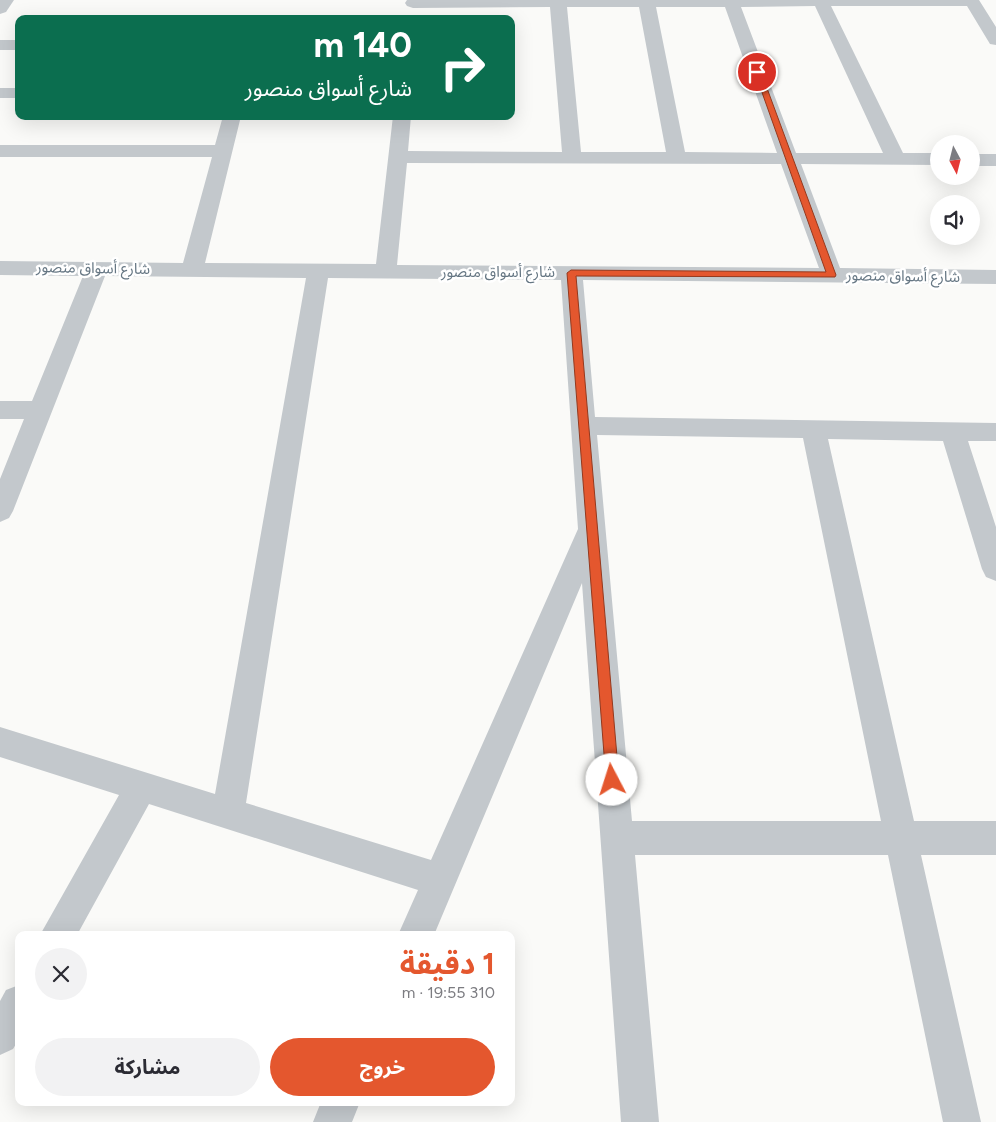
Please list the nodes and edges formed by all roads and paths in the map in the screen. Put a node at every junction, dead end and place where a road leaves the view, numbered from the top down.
1 (6, 0) edge
2 (646, 1) edge
3 (972, 1) edge
4 (558, 2) junction
5 (731, 2) junction
6 (820, 2) junction
7 (412, 7) edge
8 (0, 8) edge
9 (996, 40) edge
10 (0, 45) edge
11 (15, 45) edge
12 (0, 93) edge
13 (15, 93) edge
14 (231, 120) edge
15 (402, 120) edge
16 (0, 151) edge
17 (223, 151) junction
18 (398, 157) junction
19 (572, 158) junction
20 (677, 158) junction
21 (789, 159) junction
22 (896, 159) junction
23 (930, 160) edge
24 (980, 160) edge
25 (996, 160) edge
26 (0, 268) edge
27 (97, 268) junction
28 (192, 270) junction
29 (318, 271) junction
30 (386, 271) junction
31 (571, 273) junction
32 (832, 275) junction
33 (996, 277) edge
34 (0, 410) edge
35 (40, 410) junction
36 (584, 426) junction
37 (813, 428) junction
38 (952, 431) junction
39 (996, 432) edge
40 (0, 511) edge
41 (592, 528) junction
42 (996, 569) edge
43 (0, 742) edge
44 (142, 786) junction
45 (228, 813) junction
46 (901, 837) junction
47 (617, 838) junction
48 (996, 838) edge
49 (440, 880) junction
50 (60, 931) edge
51 (418, 931) edge
52 (15, 1011) edge
53 (0, 1036) edge
54 (339, 1106) edge
55 (332, 1122) edge
56 (640, 1122) edge
57 (962, 1122) edge

1 - 8 street
2 - 4 street
2 - 5 street
2 - 20 street
3 - 6 street
3 - 9 street
4 - 7 street
4 - 19 street
5 - 6 street
5 - 21 street
6 - 22 street
10 - 11 street
12 - 13 street
14 - 17 street
15 - 18 street
16 - 17 street
17 - 28 street
18 - 19 street
18 - 30 street
19 - 20 street
20 - 21 street
21 - 22 street
21 - 32 street
22 - 23 street
24 - 25 street
26 - 27 street, شارع أسواق منصور
27 - 28 street, شارع أسواق منصور
27 - 35 street
28 - 29 street, شارع أسواق منصور
29 - 30 street, شارع أسواق منصور
29 - 45 street
30 - 31 street, شارع أسواق منصور
31 - 32 street, شارع أسواق منصور
31 - 36 street
32 - 33 street, شارع أسواق منصور
34 - 35 street
35 - 40 street
36 - 37 street
36 - 41 street
37 - 38 street
37 - 46 street
38 - 39 street
38 - 42 street
41 - 47 street
41 - 49 street
43 - 44 street
44 - 45 street
44 - 50 street
45 - 49 street
46 - 47 street
46 - 48 street
46 - 57 street
47 - 56 street
49 - 51 street
52 - 53 street
54 - 55 street

